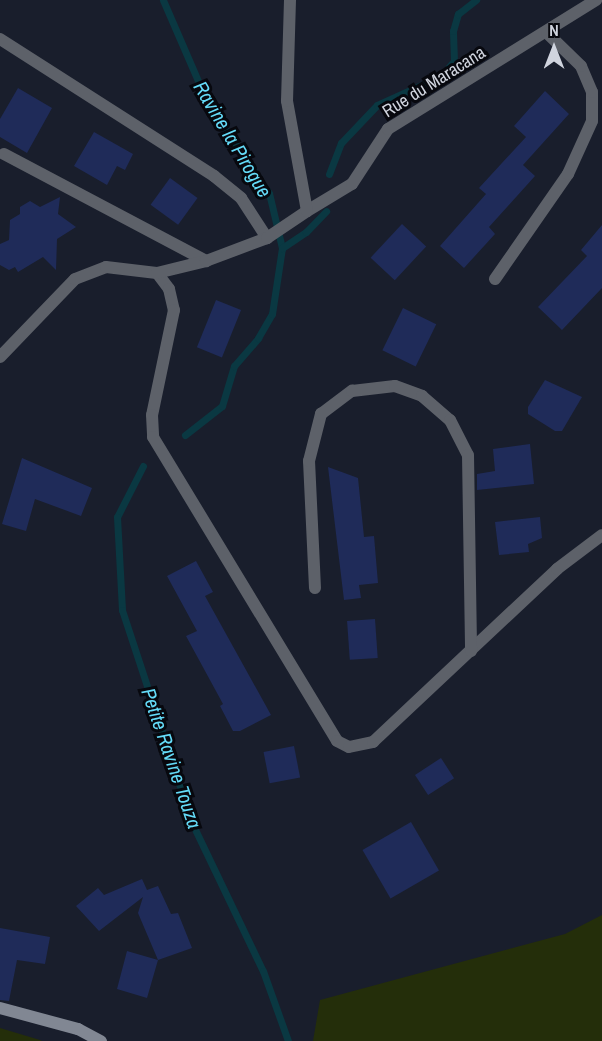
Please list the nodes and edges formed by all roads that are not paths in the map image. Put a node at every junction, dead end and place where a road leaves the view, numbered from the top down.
1 (290, 0) edge
2 (596, 0) edge
3 (547, 33) junction
4 (0, 39) edge
5 (4, 154) dead end
6 (303, 215) junction
7 (269, 237) junction
8 (206, 261) junction
9 (157, 273) junction
10 (495, 279) dead end
11 (0, 357) edge
12 (602, 535) edge
13 (315, 588) dead end
14 (471, 651) junction
15 (0, 1008) edge
16 (101, 1041) edge

1 - 6 street
2 - 3 street, Rue du Maracana
3 - 6 street, Rue du Maracana
3 - 10 street
4 - 7 street
5 - 8 street
6 - 7 street, Rue du Maracana
7 - 8 street, Rue du Maracana
8 - 9 street, Rue du Maracana
9 - 11 street
9 - 14 street
12 - 14 street
13 - 14 street
15 - 16 main road

